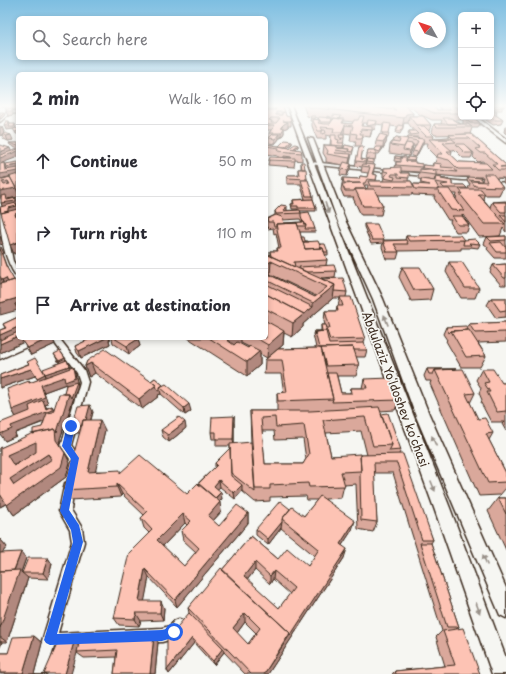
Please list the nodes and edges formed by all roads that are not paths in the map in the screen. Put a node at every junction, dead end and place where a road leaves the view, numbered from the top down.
1 (302, 136) edge
2 (312, 160) junction
3 (506, 180) edge
4 (0, 213) edge
5 (16, 259) edge
6 (10, 261) junction
7 (16, 272) edge
8 (35, 340) edge
9 (57, 340) edge
10 (0, 356) edge
11 (506, 609) edge
12 (189, 615) edge
13 (50, 640) junction
14 (39, 674) edge
15 (502, 674) edge

1 - 2 main road, Abdulaziz Yoʻldoshev koʻchasi
2 - 3 street
11 -> 2 main road, Abdulaziz Yoʻldoshev koʻchasi
2 -> 15 main road, Abdulaziz Yoʻldoshev koʻchasi
4 - 6 street
5 - 6 street
6 - 7 street
8 - 10 street
9 - 13 street
12 - 13 street
13 - 14 street

